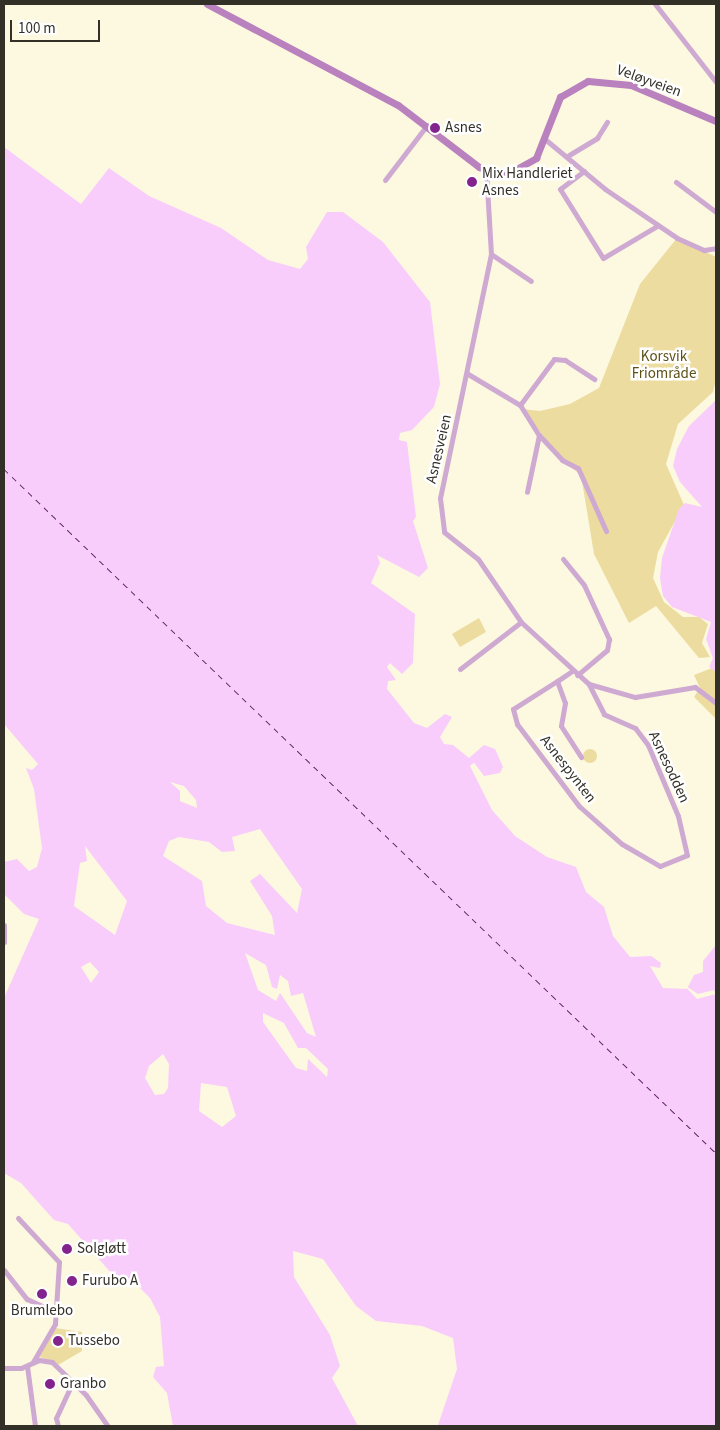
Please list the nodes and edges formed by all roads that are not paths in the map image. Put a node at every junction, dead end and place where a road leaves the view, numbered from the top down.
1 (207, 4) edge
2 (655, 4) edge
3 (716, 82) edge
4 (716, 121) edge
5 (607, 122) dead end
6 (427, 125) junction
7 (546, 140) junction
8 (568, 156) junction
9 (486, 170) junction
10 (584, 172) junction
11 (385, 180) dead end
12 (676, 182) dead end
13 (716, 212) edge
14 (657, 226) junction
15 (716, 248) edge
16 (491, 254) junction
17 (531, 281) dead end
18 (468, 374) junction
19 (594, 379) dead end
20 (520, 405) junction
21 (538, 435) junction
22 (527, 492) dead end
23 (606, 531) dead end
24 (563, 559) dead end
25 (521, 622) junction
26 (460, 669) dead end
27 (572, 671) junction
28 (577, 675) junction
29 (557, 681) junction
30 (589, 684) junction
31 (716, 702) edge
32 (581, 757) dead end
33 (687, 855) joint
34 (4, 924) edge
35 (4, 942) edge
36 (18, 1218) dead end
37 (4, 1270) edge
38 (55, 1312) junction
39 (33, 1362) junction
40 (27, 1366) junction
41 (4, 1368) edge
42 (72, 1383) junction
43 (35, 1426) edge
44 (58, 1426) edge
45 (108, 1426) edge

1 - 6 main road
2 - 3 street
4 - 7 main road, Veløyveien
5 - 8 street
6 - 9 main road
6 - 11 street
7 - 8 street
7 - 9 main road, Veløyveien
8 - 10 street
9 - 16 street, Asnesveien
10 - 14 street
10 - 14 street
12 - 13 street
14 - 15 street
16 - 17 street
16 - 18 street, Asnesveien
18 - 20 street
18 - 25 street, Asnesveien
19 - 20 street
20 - 21 street
21 - 22 street
21 - 23 street
24 - 28 street
25 - 26 street
25 - 27 street, Asnesveien
27 - 28 street, Asnesveien
27 - 29 street, Asnespynten
28 - 30 street, Asnesveien
29 - 32 street, Asnespynten
29 - 33 street, Asnespynten
30 - 31 street, Asnesveien
30 - 33 street, Asnesodden
34 - 35 street
36 - 38 street
37 - 38 street
38 - 39 street
39 - 40 street
39 - 42 street
40 - 41 street
40 - 43 street
42 - 44 street
42 - 45 street

